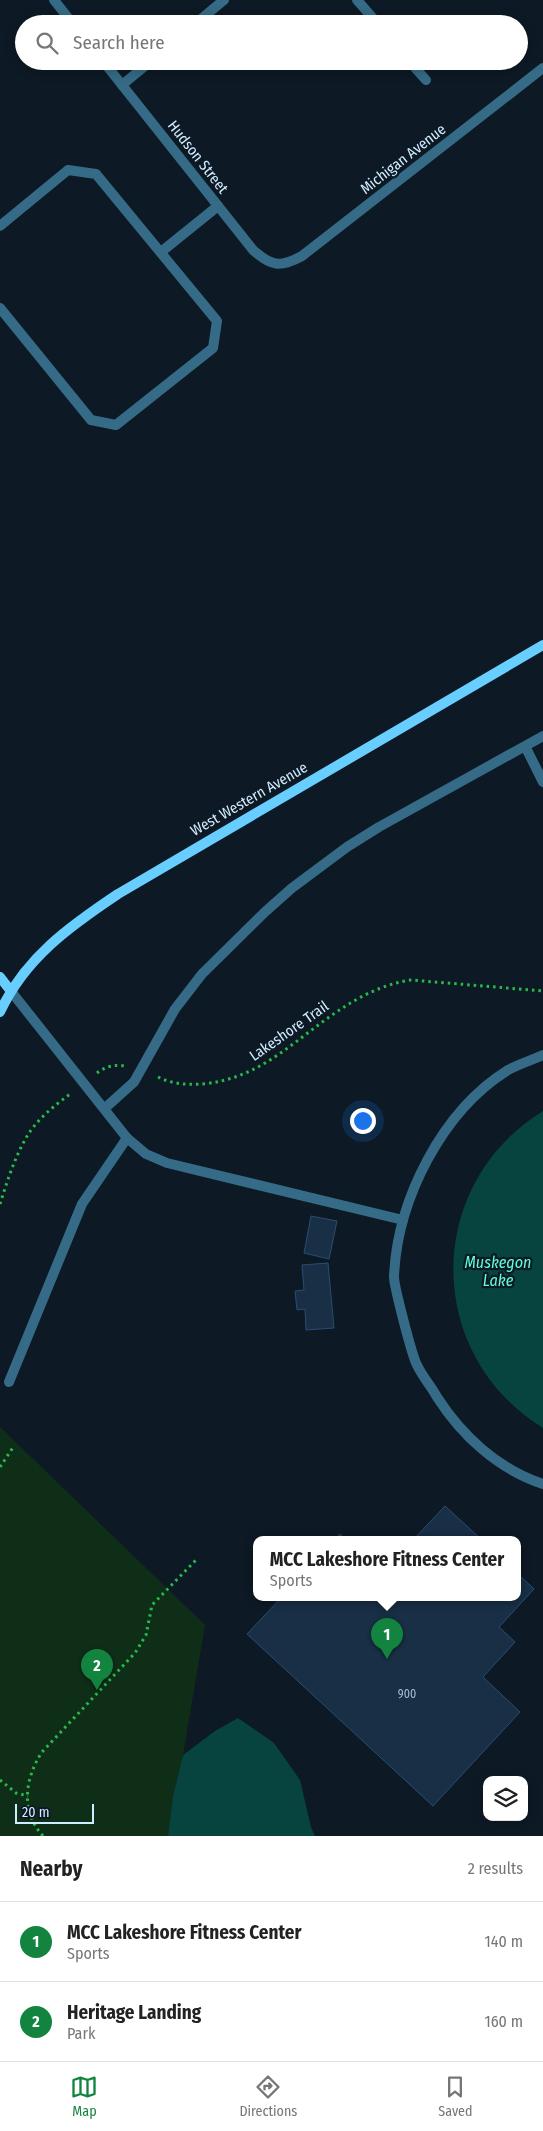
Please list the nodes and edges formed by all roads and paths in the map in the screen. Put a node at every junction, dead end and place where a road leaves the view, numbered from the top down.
1 (54, 0) edge
2 (224, 0) edge
3 (357, 0) edge
4 (66, 15) edge
5 (206, 15) edge
6 (370, 15) edge
7 (543, 68) edge
8 (110, 70) edge
9 (140, 70) edge
10 (417, 70) edge
11 (426, 80) dead end
12 (122, 85) junction
13 (218, 206) junction
14 (0, 226) edge
15 (161, 252) junction
16 (276, 264) joint
17 (0, 308) edge
18 (543, 645) edge
19 (543, 736) edge
20 (525, 746) junction
21 (543, 782) edge
22 (0, 977) edge
23 (10, 990) junction
24 (543, 991) edge
25 (0, 1012) edge
26 (543, 1055) edge
27 (143, 1070) junction
28 (83, 1083) junction
29 (104, 1109) junction
30 (127, 1138) junction
31 (0, 1204) edge
32 (403, 1220) junction
33 (10, 1382) dead end
34 (14, 1446) dead end
35 (0, 1467) edge
36 (543, 1484) edge
37 (196, 1560) dead end
38 (0, 1780) edge
39 (28, 1796) junction
40 (43, 1836) edge

1 - 4 street
2 - 5 street
3 - 6 street
7 - 16 street, Michigan Avenue
8 - 12 street, Hudson Street
9 - 12 street
10 - 11 street
12 - 13 street, Hudson Street
13 - 15 street
13 - 16 street, Hudson Street
14 - 15 street
15 - 17 street
18 - 23 street, West Western Avenue
19 - 20 street
20 - 21 street
20 - 27 street
22 - 23 street
23 - 25 street, West Western Avenue
23 - 28 street
24 - 27 path, Lakeshore Trail
26 - 32 street
27 - 28 path, Lakeshore Trail
27 - 29 street
28 - 29 street
28 - 31 path, Lakeshore Trail
29 - 30 street
30 - 32 street
30 - 33 street
32 - 36 street
34 - 35 path
37 - 39 path
38 - 39 path
39 - 40 path

